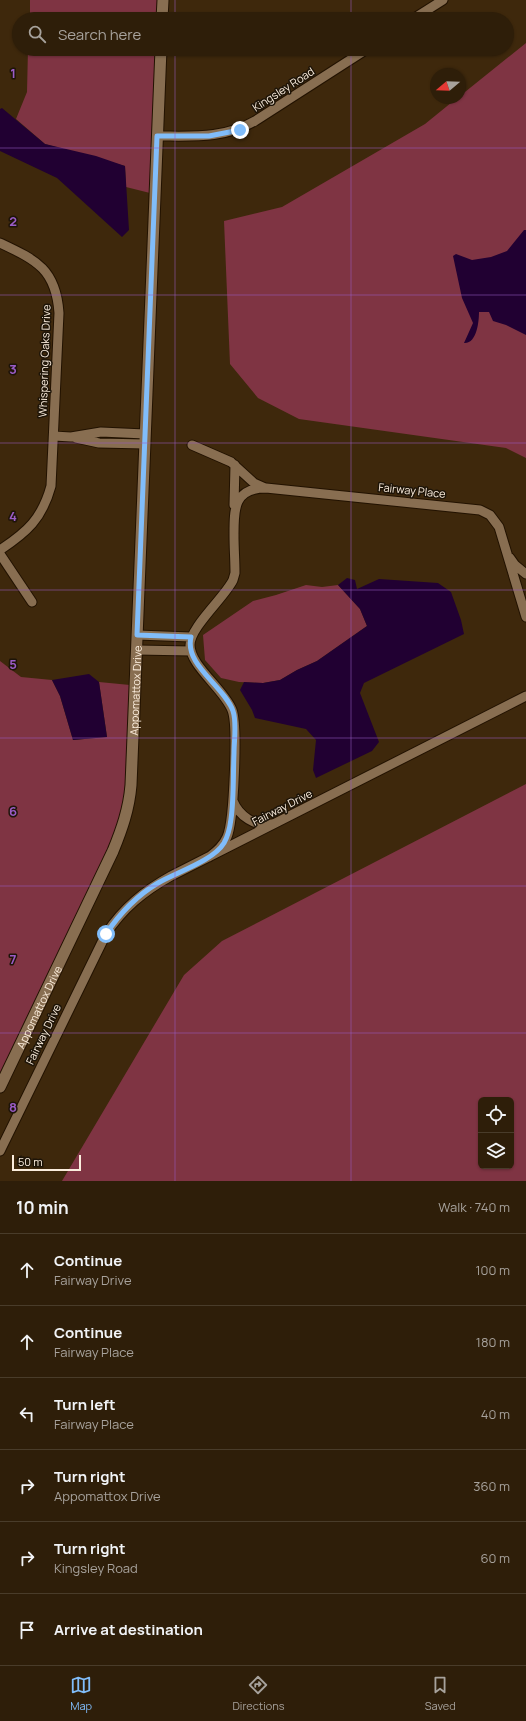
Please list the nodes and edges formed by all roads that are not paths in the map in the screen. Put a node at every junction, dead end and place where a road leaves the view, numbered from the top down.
1 (162, 0) edge
2 (443, 0) edge
3 (162, 12) edge
4 (424, 12) edge
5 (161, 56) edge
6 (356, 56) edge
7 (157, 136) junction
8 (0, 243) edge
9 (54, 436) junction
10 (145, 439) junction
11 (192, 445) dead end
12 (235, 464) junction
13 (266, 488) junction
14 (234, 511) junction
15 (505, 548) junction
16 (0, 550) edge
17 (0, 554) edge
18 (526, 574) edge
19 (32, 602) dead end
20 (526, 617) edge
21 (137, 635) junction
22 (191, 637) junction
23 (137, 650) junction
24 (191, 651) junction
25 (526, 696) edge
26 (233, 801) junction
27 (277, 823) junction
28 (209, 857) junction
29 (0, 1088) edge
30 (1, 1146) edge

1 - 3 street
2 - 4 street
5 - 7 street, Appomattox Drive
6 - 7 street, Kingsley Road
7 - 10 street, Appomattox Drive
8 - 9 street, Whispering Oaks Drive
9 - 10 street
9 - 16 street, Whispering Oaks Drive
10 - 21 street, Appomattox Drive
11 - 12 street
12 - 13 street
12 - 14 street
13 - 14 street, Fairway Place
13 - 15 street, Fairway Place
14 - 22 street
15 - 18 street
15 - 20 street, Fairway Place
17 - 19 street
21 - 22 street
21 - 23 street, Appomattox Drive
22 - 24 street
23 - 24 street
23 - 29 street, Appomattox Drive
24 - 26 street
25 - 27 street, Fairway Drive
26 - 27 street
26 - 28 street
27 - 28 street, Fairway Drive
28 - 30 street, Fairway Drive

